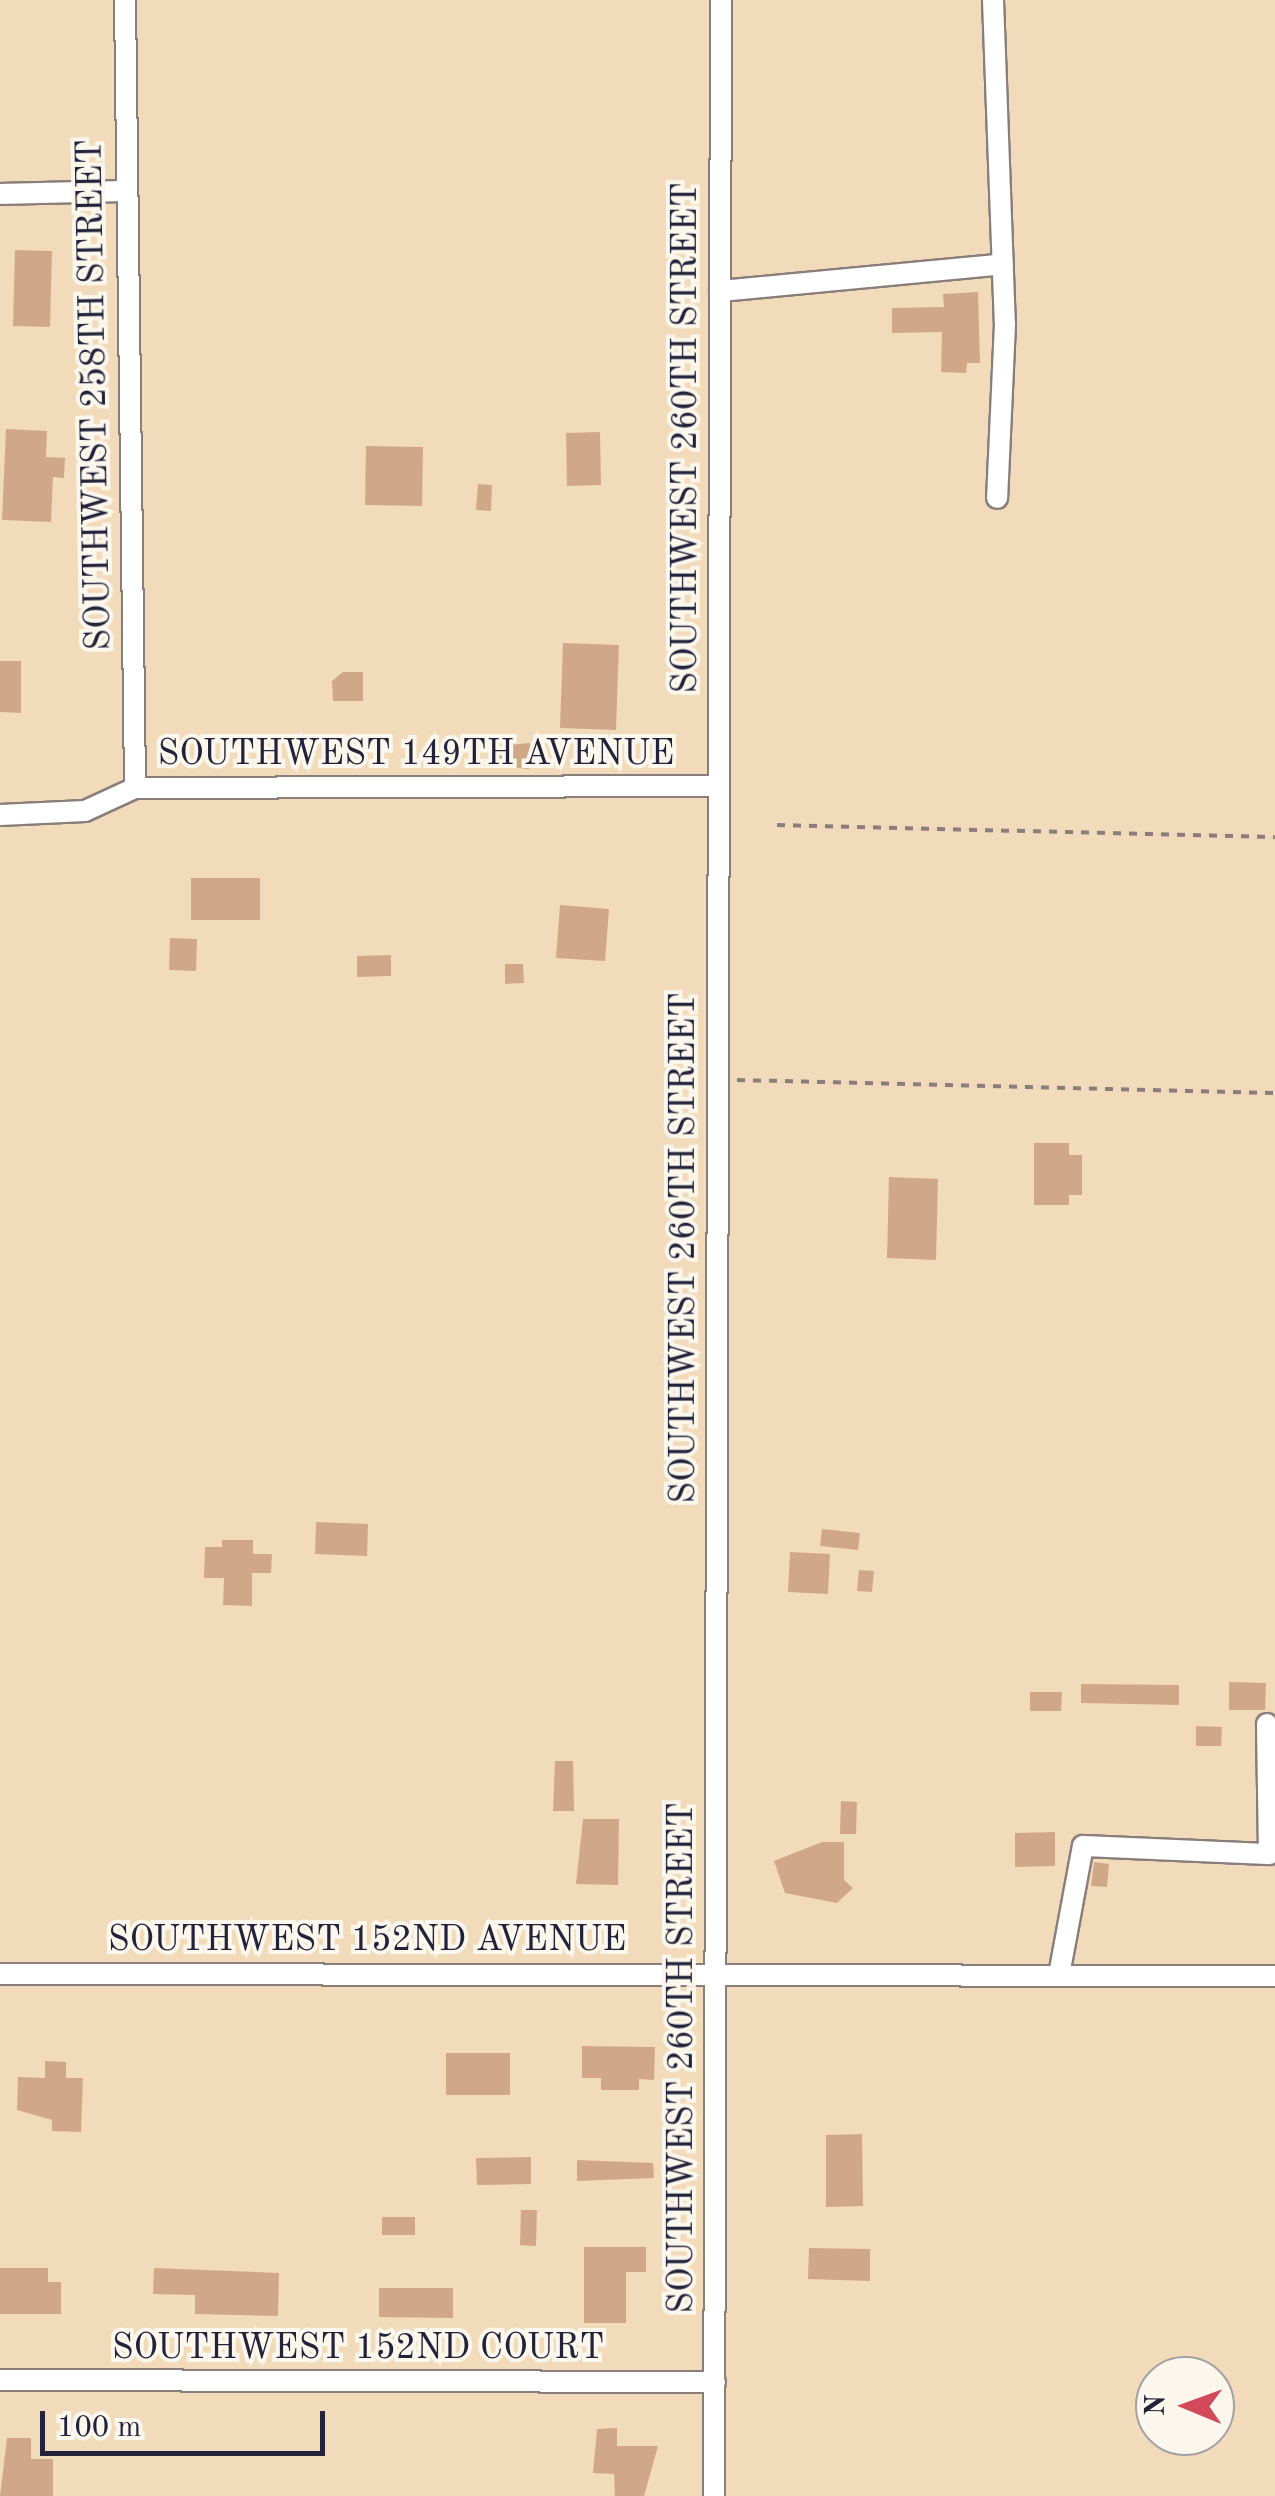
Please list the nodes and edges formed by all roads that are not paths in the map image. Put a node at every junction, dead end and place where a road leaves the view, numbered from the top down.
1 (125, 0) edge
2 (721, 0) edge
3 (992, 0) edge
4 (124, 191) junction
5 (0, 194) edge
6 (1002, 264) junction
7 (720, 291) junction
8 (997, 498) dead end
9 (719, 786) junction
10 (135, 788) junction
11 (0, 815) edge
12 (1267, 1724) dead end
13 (716, 1973) junction
14 (0, 1974) edge
15 (1059, 1975) junction
16 (1275, 1976) edge
17 (0, 2380) edge
18 (715, 2382) junction
19 (714, 2496) edge

1 - 4 street, SOUTHWEST 258TH STREET
2 - 7 street, SOUTHWEST 260TH STREET
3 - 6 street
4 - 5 street
4 - 10 street, SOUTHWEST 258TH STREET
6 - 7 street
6 - 8 street
7 - 9 street, SOUTHWEST 260TH STREET
9 - 10 street, SOUTHWEST 149TH AVENUE
9 - 13 street, SOUTHWEST 260TH STREET
10 - 11 street, SOUTHWEST 149TH AVENUE
12 - 15 street
13 - 14 street, SOUTHWEST 152ND AVENUE
13 - 15 street, SOUTHWEST 152ND AVENUE
13 - 18 street, SOUTHWEST 260TH STREET
15 - 16 street, SOUTHWEST 152ND AVENUE
17 - 18 street, SOUTHWEST 152ND COURT
18 - 19 street, SOUTHWEST 260TH STREET

